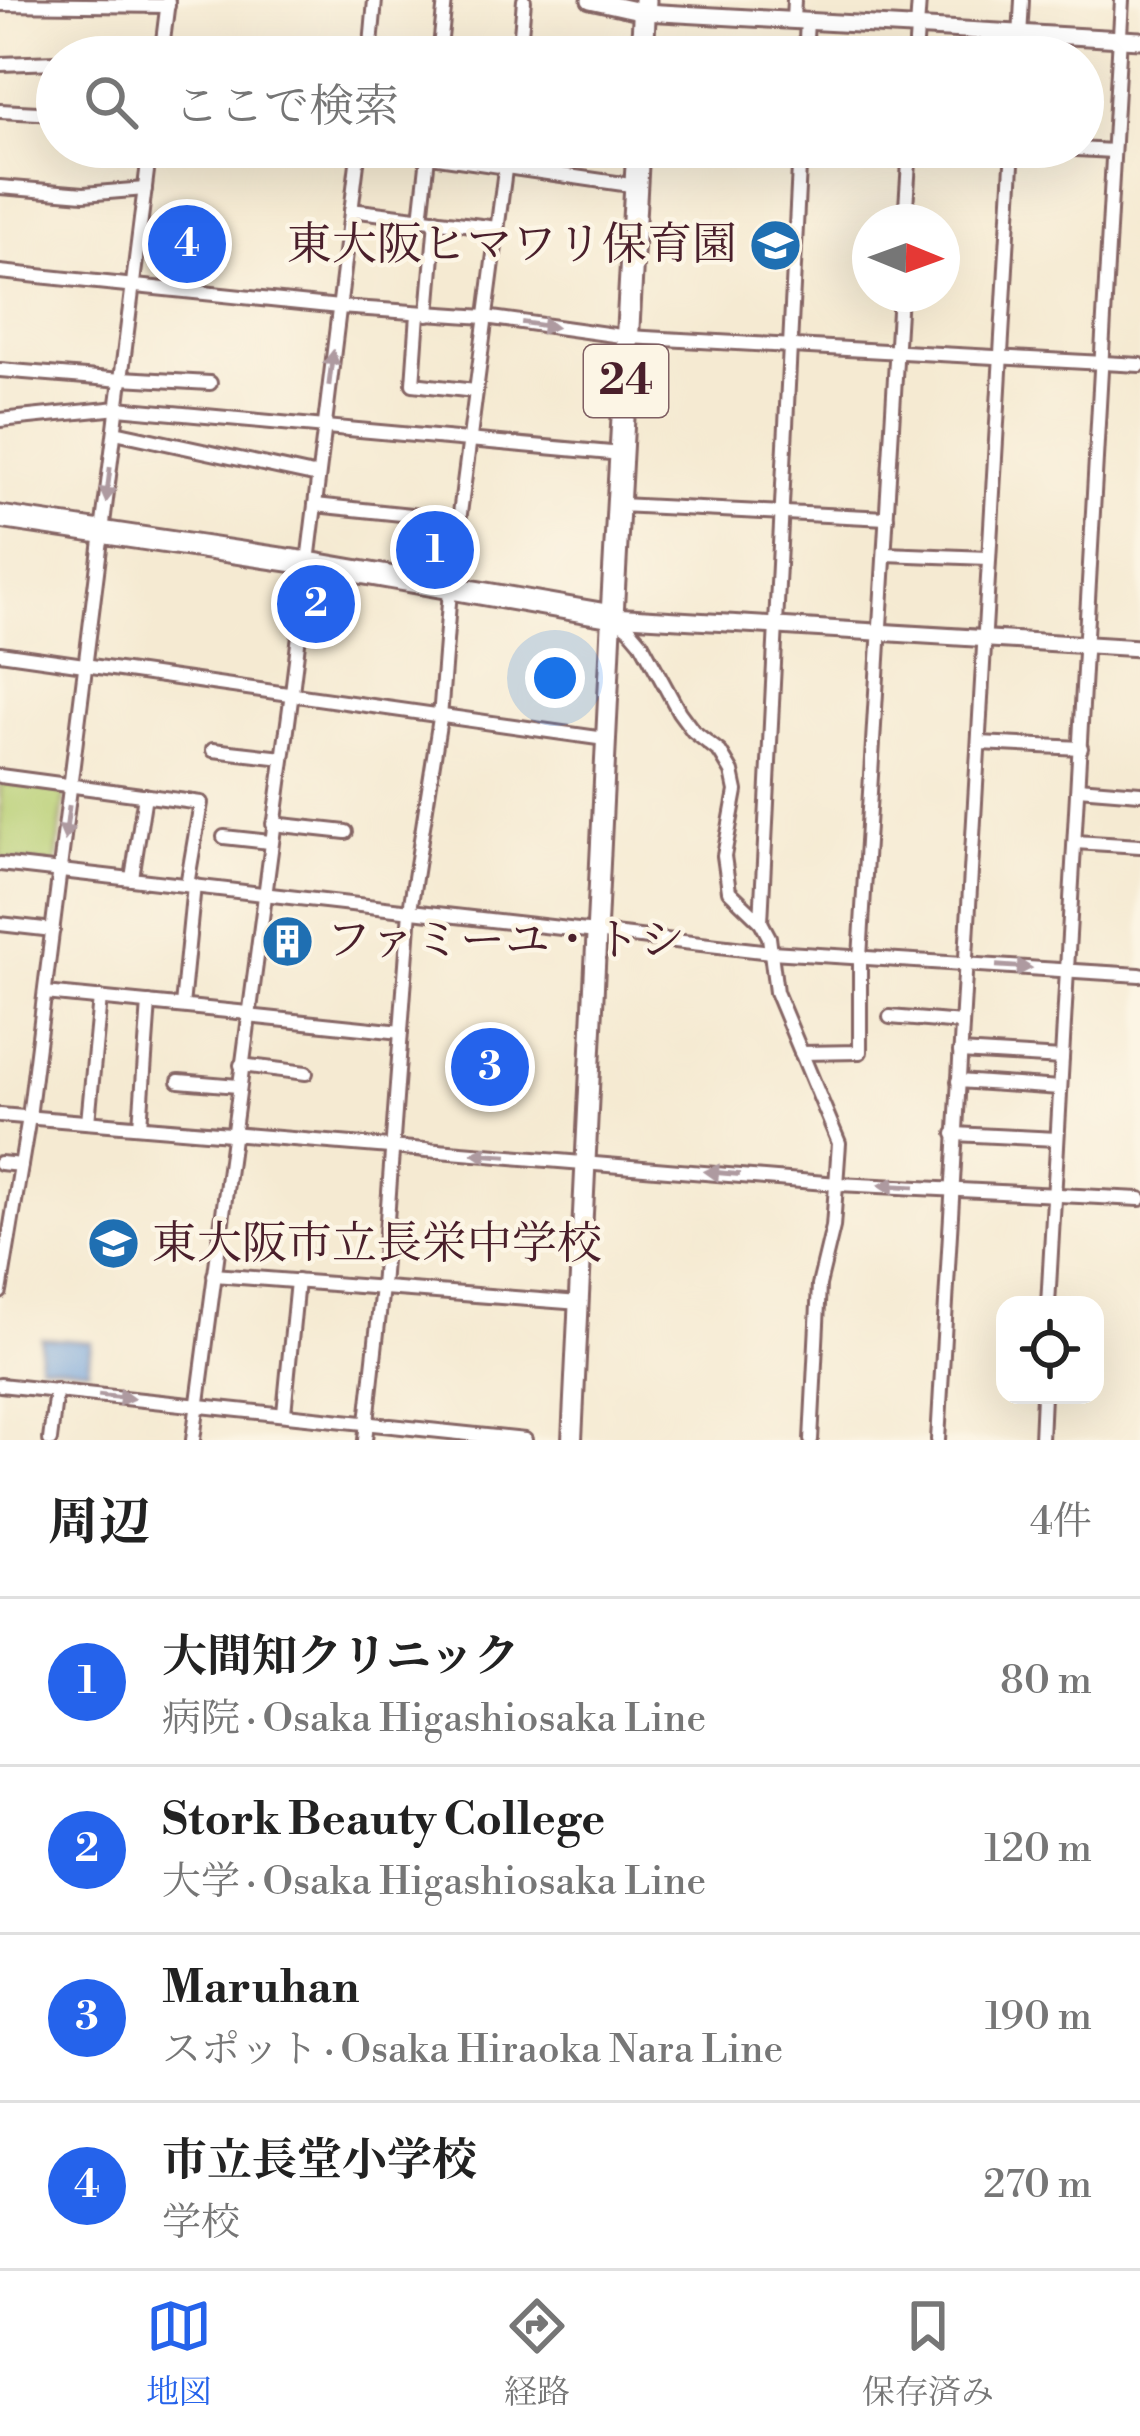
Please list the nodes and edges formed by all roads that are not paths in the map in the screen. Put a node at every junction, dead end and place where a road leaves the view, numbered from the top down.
1 (375, 0) edge
2 (445, 0) edge
3 (524, 0) edge
4 (590, 0) edge
5 (794, 0) edge
6 (919, 0) edge
7 (1022, 0) edge
8 (1122, 0) edge
9 (168, 3) edge
10 (0, 4) edge
11 (645, 6) edge
12 (721, 8) edge
13 (800, 21) junction
14 (917, 27) junction
15 (1020, 33) junction
16 (164, 36) edge
17 (372, 36) edge
18 (441, 36) edge
19 (521, 36) edge
20 (643, 36) edge
21 (802, 36) edge
22 (916, 36) edge
23 (1020, 36) edge
24 (1079, 36) edge
25 (1104, 37) edge
26 (1118, 38) junction
27 (1140, 40) edge
28 (36, 63) edge
29 (0, 64) edge
30 (0, 111) edge
31 (36, 113) edge
32 (1104, 151) edge
33 (1113, 151) junction
34 (148, 168) edge
35 (356, 168) edge
36 (426, 168) edge
37 (506, 168) edge
38 (513, 168) edge
39 (637, 168) edge
40 (799, 168) edge
41 (909, 168) edge
42 (1012, 168) edge
43 (637, 186) junction
44 (0, 187) edge
45 (146, 189) junction
46 (906, 204) edge
47 (351, 210) junction
48 (421, 219) junction
49 (436, 220) junction
50 (497, 228) junction
51 (0, 272) edge
52 (134, 286) junction
53 (339, 307) junction
54 (899, 312) edge
55 (423, 314) junction
56 (485, 317) junction
57 (628, 337) junction
58 (787, 346) junction
59 (896, 352) junction
60 (1001, 357) junction
61 (1104, 363) junction
62 (1140, 365) edge
63 (0, 370) edge
64 (122, 379) junction
65 (210, 383) dead end
66 (475, 391) junction
67 (118, 408) junction
68 (0, 420) edge
69 (324, 426) junction
70 (115, 432) junction
71 (469, 441) junction
72 (622, 454) junction
73 (318, 476) junction
74 (315, 505) junction
75 (619, 505) junction
76 (780, 514) junction
77 (0, 518) edge
78 (887, 518) junction
79 (459, 520) junction
80 (102, 533) junction
81 (885, 554) junction
82 (988, 558) junction
83 (308, 563) junction
84 (451, 590) junction
85 (612, 616) junction
86 (775, 625) junction
87 (880, 632) junction
88 (983, 637) junction
89 (1087, 644) junction
90 (1140, 648) edge
91 (0, 652) edge
92 (87, 665) junction
93 (292, 692) junction
94 (440, 718) junction
95 (605, 739) junction
96 (979, 743) junction
97 (1081, 748) junction
98 (213, 750) dead end
99 (283, 758) junction
100 (0, 776) edge
101 (72, 786) junction
102 (1078, 788) junction
103 (1140, 793) edge
104 (145, 795) junction
105 (273, 824) junction
106 (346, 832) dead end
107 (224, 837) dead end
108 (270, 842) junction
109 (1075, 842) junction
110 (1140, 846) edge
111 (0, 864) edge
112 (61, 871) junction
113 (132, 878) junction
114 (191, 885) junction
115 (263, 893) junction
116 (410, 910) junction
117 (761, 922) junction
118 (0, 924) edge
119 (53, 930) junction
120 (597, 931) junction
121 (771, 952) junction
122 (860, 958) junction
123 (966, 964) junction
124 (1067, 970) junction
125 (1140, 975) edge
126 (45, 993) junction
127 (100, 998) junction
128 (149, 1003) junction
129 (182, 1006) junction
130 (247, 1014) junction
131 (890, 1017) dead end
132 (962, 1023) junction
133 (400, 1032) junction
134 (960, 1052) junction
135 (801, 1053) junction
136 (1062, 1058) junction
137 (241, 1065) junction
138 (306, 1072) dead end
139 (179, 1081) dead end
140 (958, 1082) junction
141 (238, 1086) junction
142 (1060, 1088) junction
143 (0, 1115) edge
144 (29, 1117) junction
145 (88, 1122) junction
146 (140, 1126) junction
147 (232, 1134) junction
148 (954, 1134) junction
149 (1057, 1139) junction
150 (392, 1147) junction
151 (588, 1162) junction
152 (0, 1163) edge
153 (21, 1165) junction
154 (838, 1184) junction
155 (950, 1189) junction
156 (1054, 1195) junction
157 (1140, 1199) edge
158 (3, 1256) edge
159 (214, 1275) junction
160 (296, 1281) junction
161 (382, 1287) junction
162 (0, 1292) edge
163 (1048, 1296) edge
164 (580, 1303) junction
165 (0, 1385) edge
166 (56, 1390) junction
167 (1043, 1404) edge
168 (197, 1405) junction
169 (284, 1413) junction
170 (367, 1422) junction
171 (50, 1440) edge
172 (193, 1440) edge
173 (365, 1440) edge
174 (525, 1440) edge
175 (572, 1440) edge
176 (812, 1440) edge
177 (938, 1440) edge
178 (1041, 1440) edge

1 - 17 street
2 - 18 street
3 - 19 street
4 - 11 street
5 - 13 street
6 - 14 street
7 - 15 street
8 - 26 street
9 - 10 street
9 - 16 street
11 - 12 street
11 - 20 main road
12 - 13 street
13 - 14 street
13 - 21 street
14 - 15 street
14 - 22 street
15 - 23 street
15 - 24 street
25 - 26 street
26 - 27 street
26 - 33 street
28 - 29 street
30 - 31 street
32 - 33 street
33 - 61 street
34 - 45 street
35 - 47 street
36 - 48 street
37 - 50 street
38 - 43 street
39 - 43 main road, 24
40 - 58 street
41 - 46 street
42 - 60 street
43 - 57 main road, 24
44 - 45 street
45 - 52 street
47 - 48 street
47 - 53 street
48 - 49 street
49 - 50 street
49 - 55 street
50 - 56 street
51 - 52 street
52 - 53 street
52 - 64 street
53 - 55 street
69 -> 53 street
54 - 59 street
55 - 56 street
55 - 66 street
56 -> 57 street
56 - 66 street
57 - 58 street
57 - 72 main road, 24
58 - 59 street
58 - 76 street
59 - 60 street
59 - 78 street
60 - 61 street
60 - 82 street
61 - 62 street
61 - 89 street
63 - 64 street
64 - 65 street
64 - 67 street
66 - 71 street
67 - 68 street
67 - 69 street
67 - 70 street
69 - 71 street
69 - 73 street
70 - 73 street
70 -> 80 street
71 - 72 street
71 - 79 street
72 - 75 main road, 24
73 - 74 street
74 - 79 street
74 - 83 street
75 - 76 street
75 - 85 main road, 24
76 - 78 street
76 - 86 street
77 - 80 main road
78 - 81 street
79 - 84 street
80 - 83 main road
80 - 92 street
81 - 82 street
81 - 87 street
82 - 88 street
83 - 84 main road
83 - 93 street
84 - 85 main road
84 - 94 street
85 - 86 street
85 - 95 main road
85 - 117 street
86 - 87 street
86 - 117 street
87 - 88 street
87 - 122 street
88 - 89 street
88 - 96 street
89 - 90 street
89 - 97 street
91 - 92 street
92 - 93 street
92 - 101 street
93 - 94 street
93 - 99 street
94 - 95 street
94 - 116 street
95 - 120 main road
96 - 97 street
96 - 123 street
97 - 102 street
98 - 99 street
99 - 105 street
100 - 101 street
101 - 104 street
101 -> 112 street
102 - 103 street
102 - 109 street
104 - 113 street
104 - 114 street
105 - 106 street
105 - 108 street
107 - 108 street
108 - 115 street
109 - 110 street
109 - 124 street
111 - 112 street
112 - 113 street
112 - 119 street
113 - 114 street
114 - 115 street
114 - 129 street
115 - 116 street
115 - 130 street
116 - 120 street
116 - 133 street
117 - 121 street
118 - 119 street
119 - 126 street
120 - 121 street
120 - 151 main road
121 - 122 street
121 - 135 street
122 - 123 street
122 - 135 street
123 -> 124 street
123 - 132 street
124 - 125 street
124 - 136 street
126 - 127 street
126 - 144 street
127 - 128 street
127 - 145 street
128 - 129 street
128 - 146 street
129 - 130 street
130 - 133 street
130 - 137 street
131 - 132 street
132 - 134 street
133 - 150 street
134 - 136 street
134 - 140 street
135 - 154 street
136 - 142 street
137 - 138 street
137 - 141 street
139 - 141 street
140 - 142 street
140 - 148 street
141 - 147 street
142 - 149 street
143 - 144 street
144 - 145 street
144 - 153 street
145 - 146 street
146 - 147 street
147 - 150 street
147 - 159 street
148 - 149 street
148 - 155 street
149 - 156 street
151 -> 150 street
150 - 161 street
154 -> 151 street
151 - 164 main road
152 - 153 street
153 - 158 street
155 -> 154 street
154 - 176 street
155 - 156 street
155 - 177 street
156 - 157 street
156 - 163 street
158 - 162 street
159 - 160 street
159 - 168 street
160 - 161 street
160 - 169 street
161 - 164 street
161 - 170 street
164 - 175 main road
165 - 166 street
166 -> 168 street
166 - 171 street
167 - 178 street
168 - 169 street
168 - 172 street
169 - 170 street
170 - 173 street
170 - 174 street

